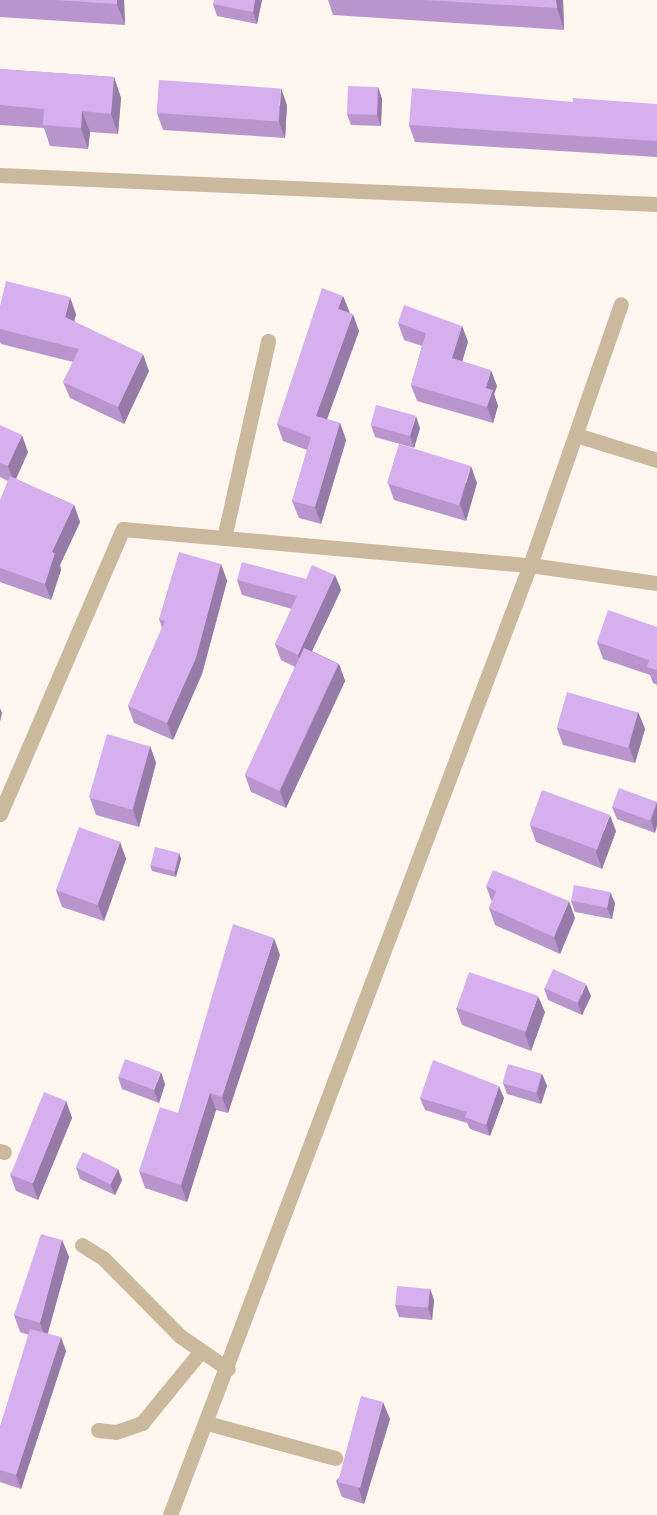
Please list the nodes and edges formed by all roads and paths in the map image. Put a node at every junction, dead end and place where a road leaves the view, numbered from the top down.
1 (0, 175) edge
2 (657, 204) edge
3 (622, 304) dead end
4 (268, 340) dead end
5 (576, 435) junction
6 (657, 460) edge
7 (224, 538) junction
8 (530, 566) junction
9 (657, 583) edge
10 (0, 814) edge
11 (82, 1245) dead end
12 (201, 1351) junction
13 (228, 1369) junction
14 (207, 1423) junction
15 (98, 1430) dead end
16 (335, 1458) dead end
17 (170, 1515) edge

1 - 2 street
3 - 5 street
4 - 7 street
5 - 6 street
5 - 8 street
7 - 8 street
7 - 10 street
8 - 9 street
8 - 13 street
11 - 12 street
12 - 13 street
12 - 15 street
13 - 14 street
14 - 16 street
14 - 17 street

